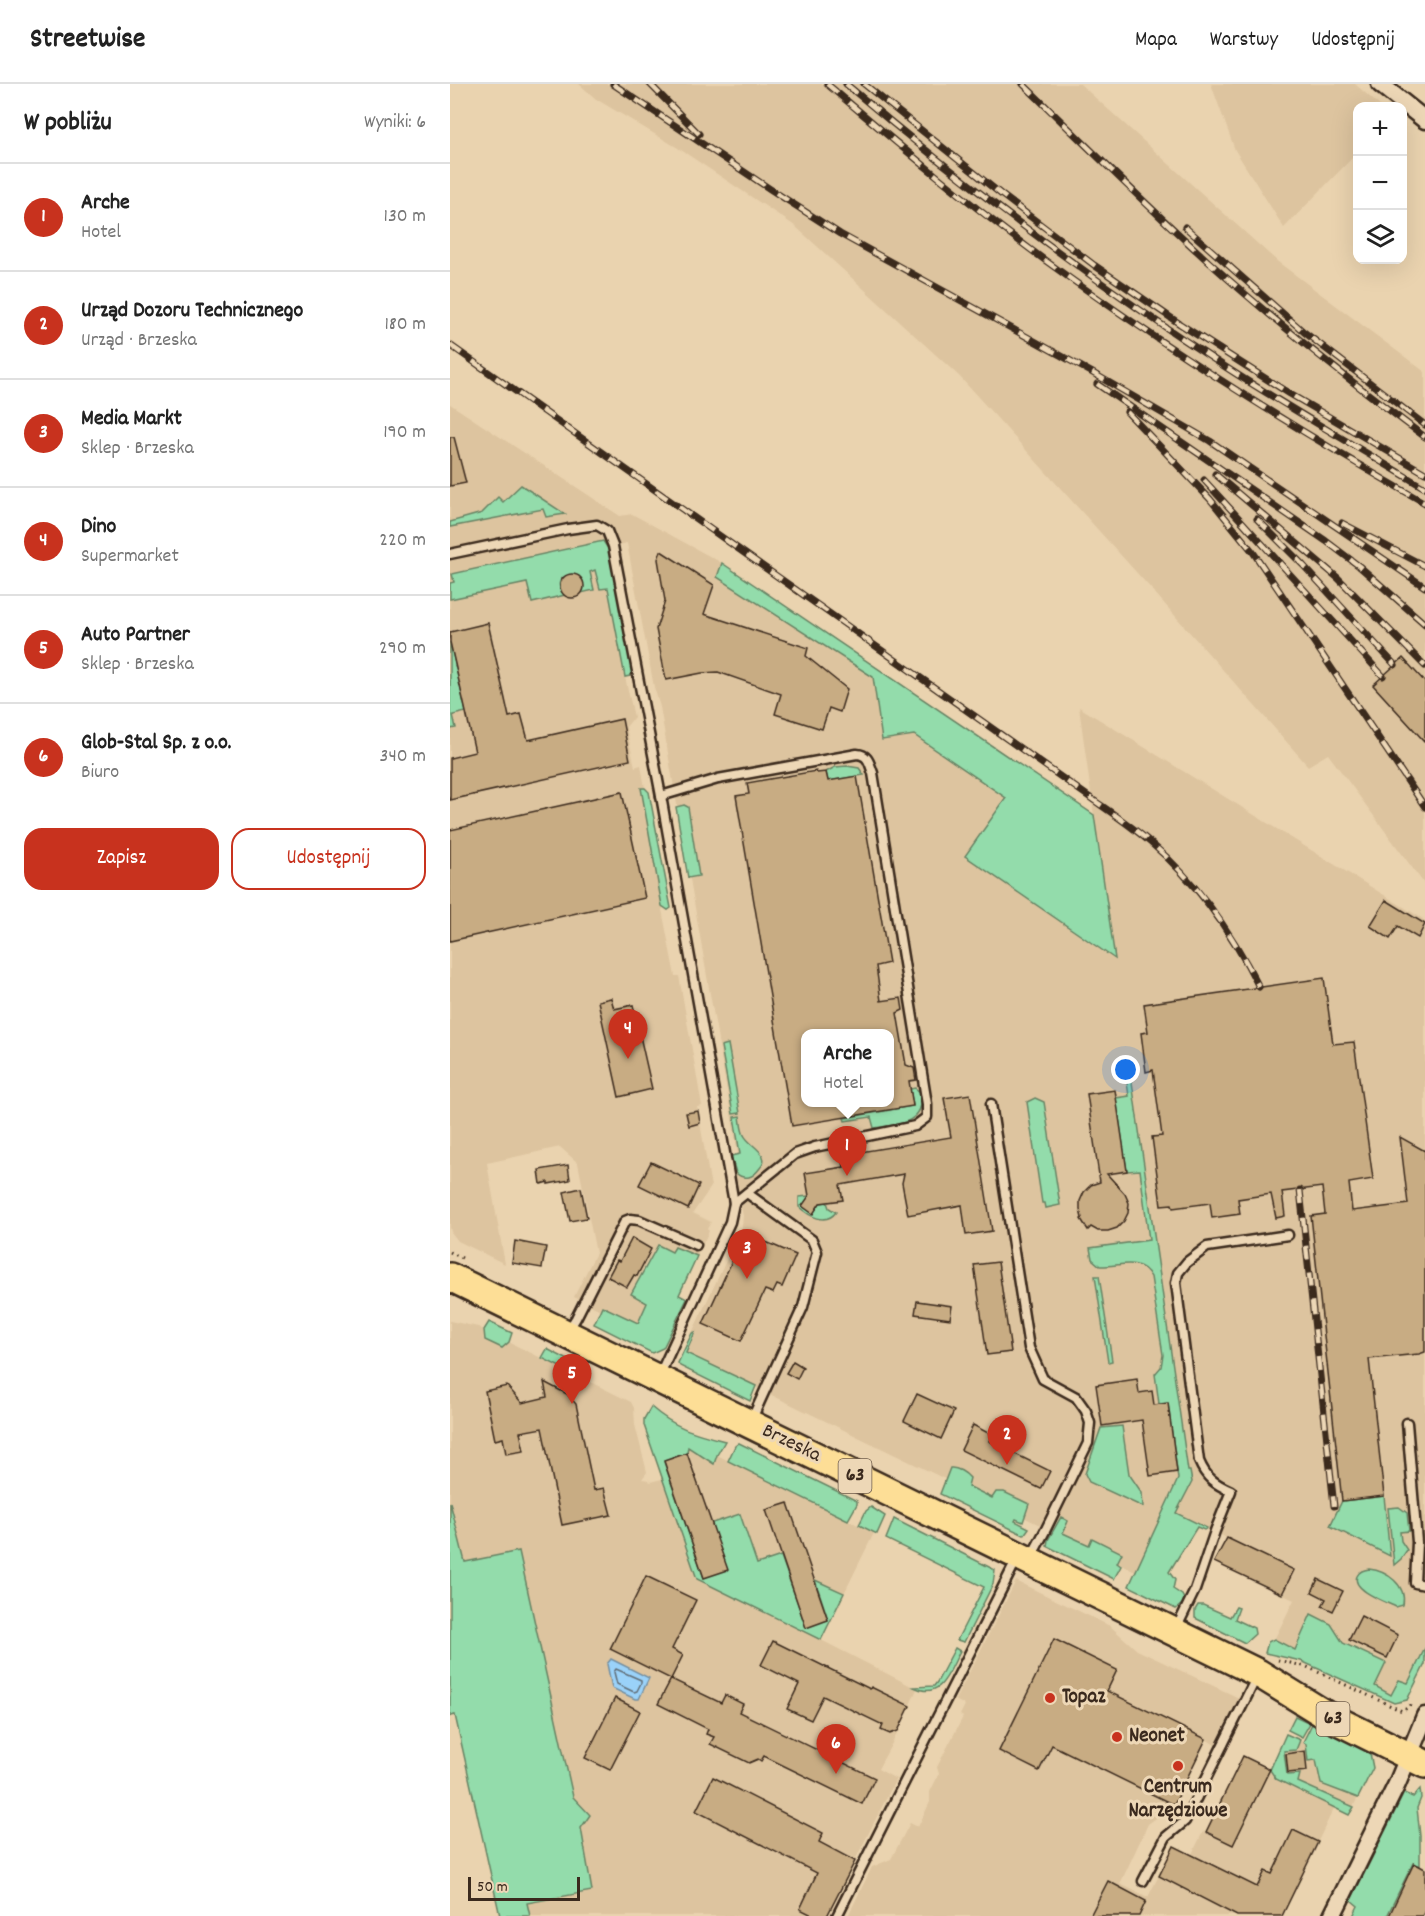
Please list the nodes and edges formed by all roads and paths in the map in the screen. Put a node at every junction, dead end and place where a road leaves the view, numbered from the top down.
1 (1380, 84) edge
2 (1425, 120) edge
3 (450, 554) edge
4 (662, 796) junction
5 (991, 1104) dead end
6 (747, 1192) junction
7 (734, 1203) junction
8 (1288, 1235) dead end
9 (696, 1245) dead end
10 (450, 1277) edge
11 (566, 1334) junction
12 (657, 1379) junction
13 (1407, 1423) dead end
14 (750, 1424) junction
15 (1023, 1558) junction
16 (1425, 1585) edge
17 (1175, 1631) junction
18 (1260, 1673) junction
19 (1420, 1744) edge
20 (1143, 1881) dead end
21 (837, 1916) edge
22 (1332, 1916) edge

1 - 2 street
3 - 4 lane
4 - 6 lane
4 - 7 lane
5 - 15 lane
6 - 7 lane
6 - 14 lane
7 - 12 lane
8 - 17 lane
9 - 11 lane
10 - 11 main road, Brzeska / 63
11 - 12 main road, Brzeska / 63
12 - 14 main road, Brzeska / 63
13 - 16 lane
14 - 15 main road, Brzeska / 63
15 - 17 main road, Brzeska / 63
15 - 21 lane
17 - 18 main road, Brzeska / 63
18 - 19 main road, Brzeska / 63
18 - 20 lane
19 - 22 street

